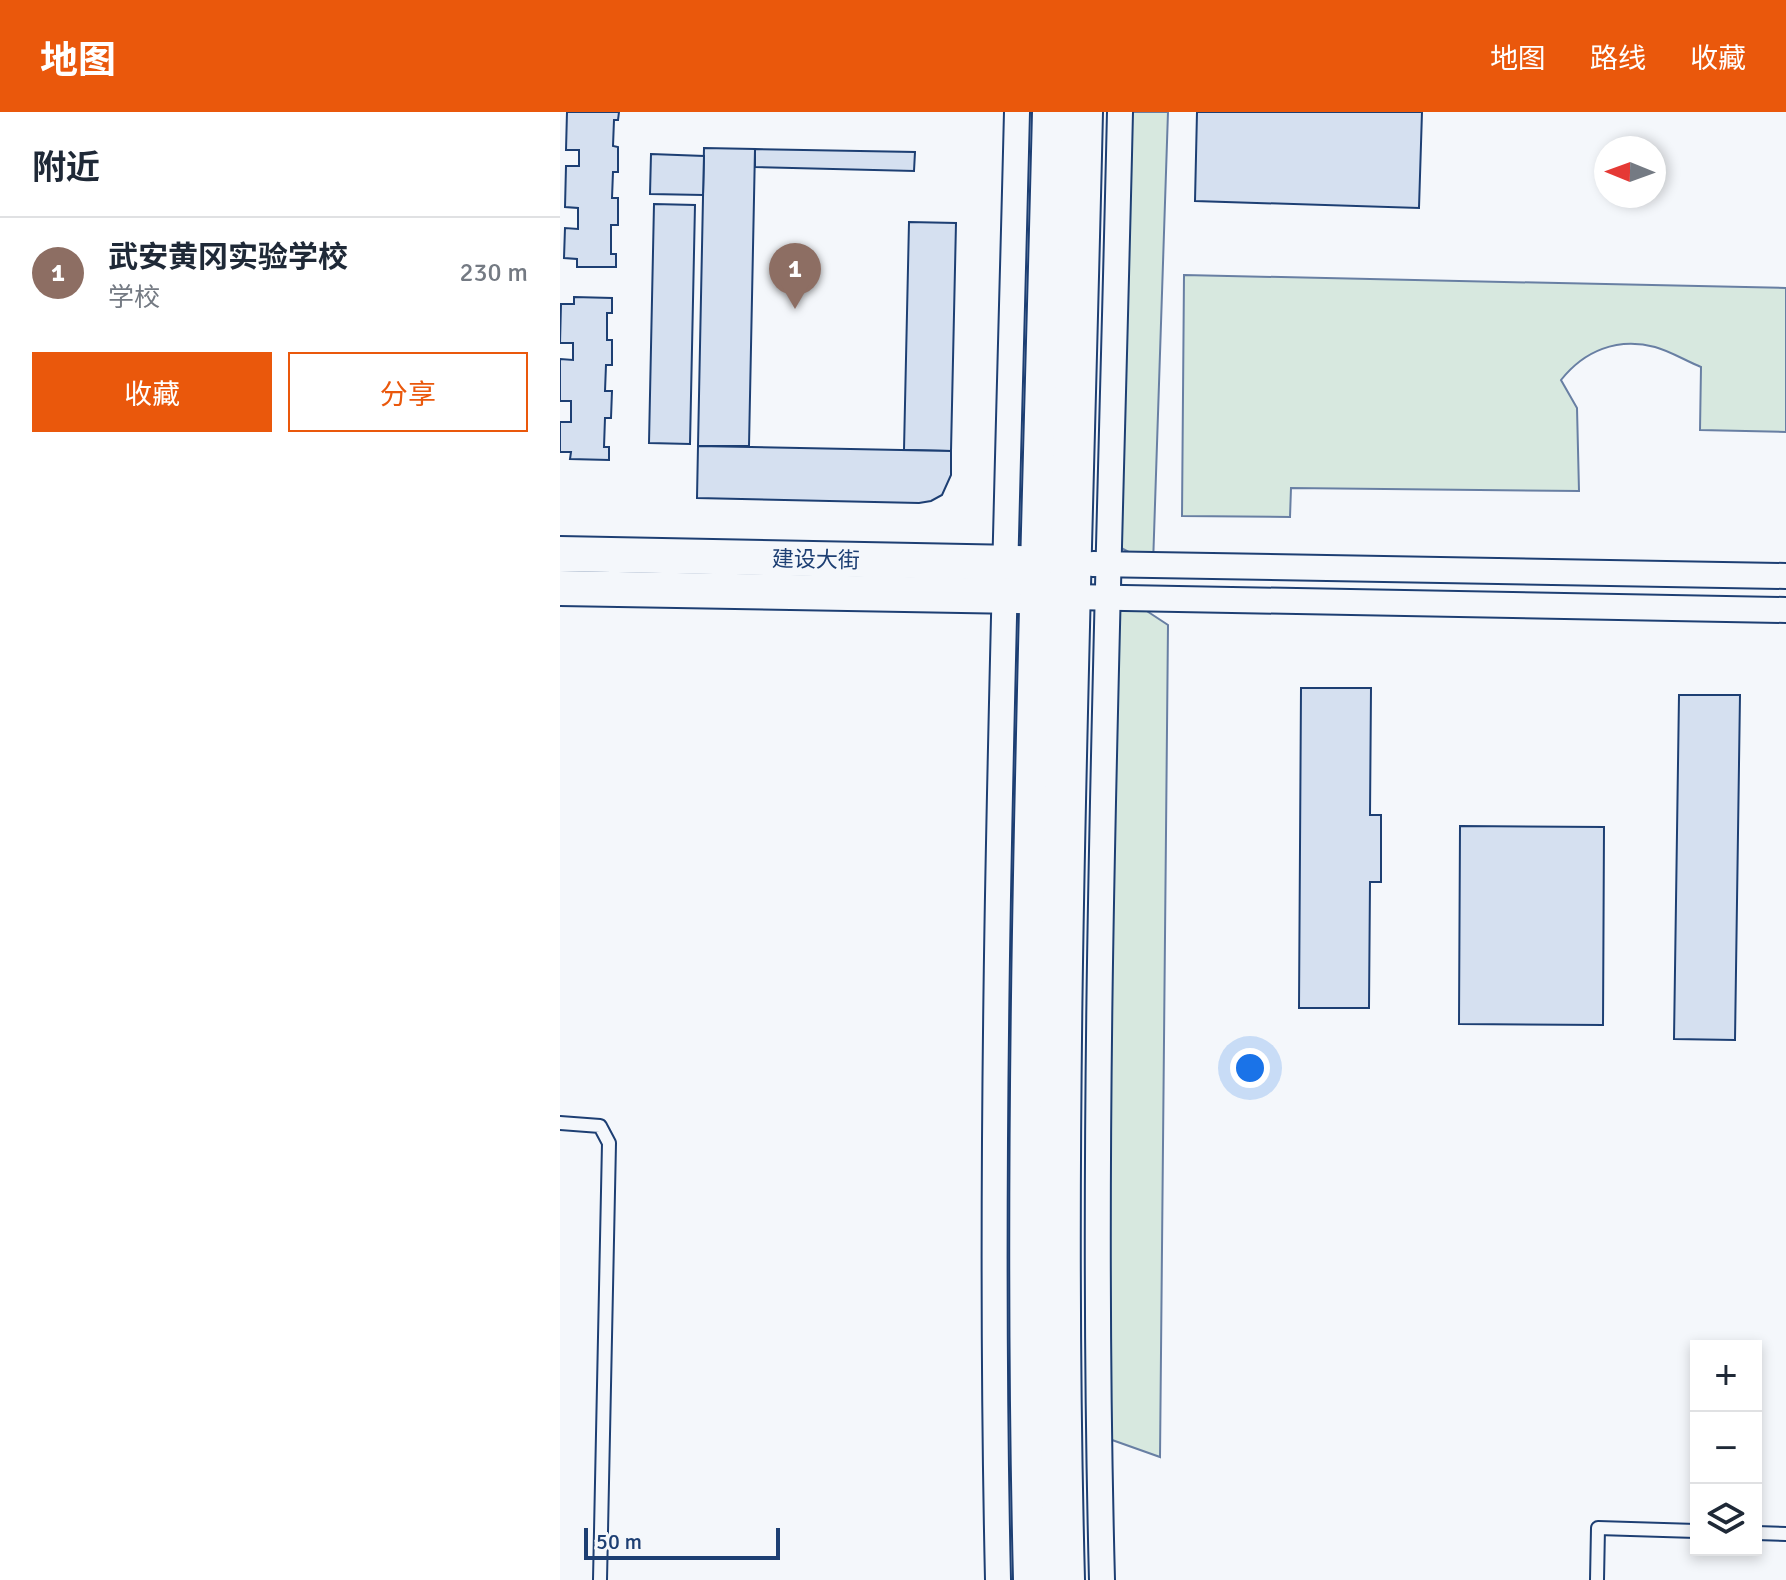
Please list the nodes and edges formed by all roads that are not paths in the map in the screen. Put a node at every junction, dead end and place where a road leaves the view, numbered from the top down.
1 (1017, 112) edge
2 (1053, 112) edge
3 (1082, 112) edge
4 (1120, 112) edge
5 (560, 554) edge
6 (1786, 576) edge
7 (1057, 580) junction
8 (560, 588) edge
9 (1786, 610) edge
10 (560, 1123) edge
11 (1690, 1531) edge
12 (1762, 1533) edge
13 (1786, 1534) edge
14 (600, 1580) edge
15 (998, 1580) edge
16 (1034, 1580) edge
17 (1064, 1580) edge
18 (1102, 1580) edge
19 (1597, 1580) edge

1 - 7 street
2 - 7 highway
3 - 7 highway
4 - 7 street
5 - 7 main road, 建设大街
6 - 7 street
7 - 8 main road, 建设大街
7 - 9 street
7 - 15 street
7 - 16 highway
7 - 17 highway
7 - 18 street
10 - 14 lane
11 - 19 lane
12 - 13 lane

